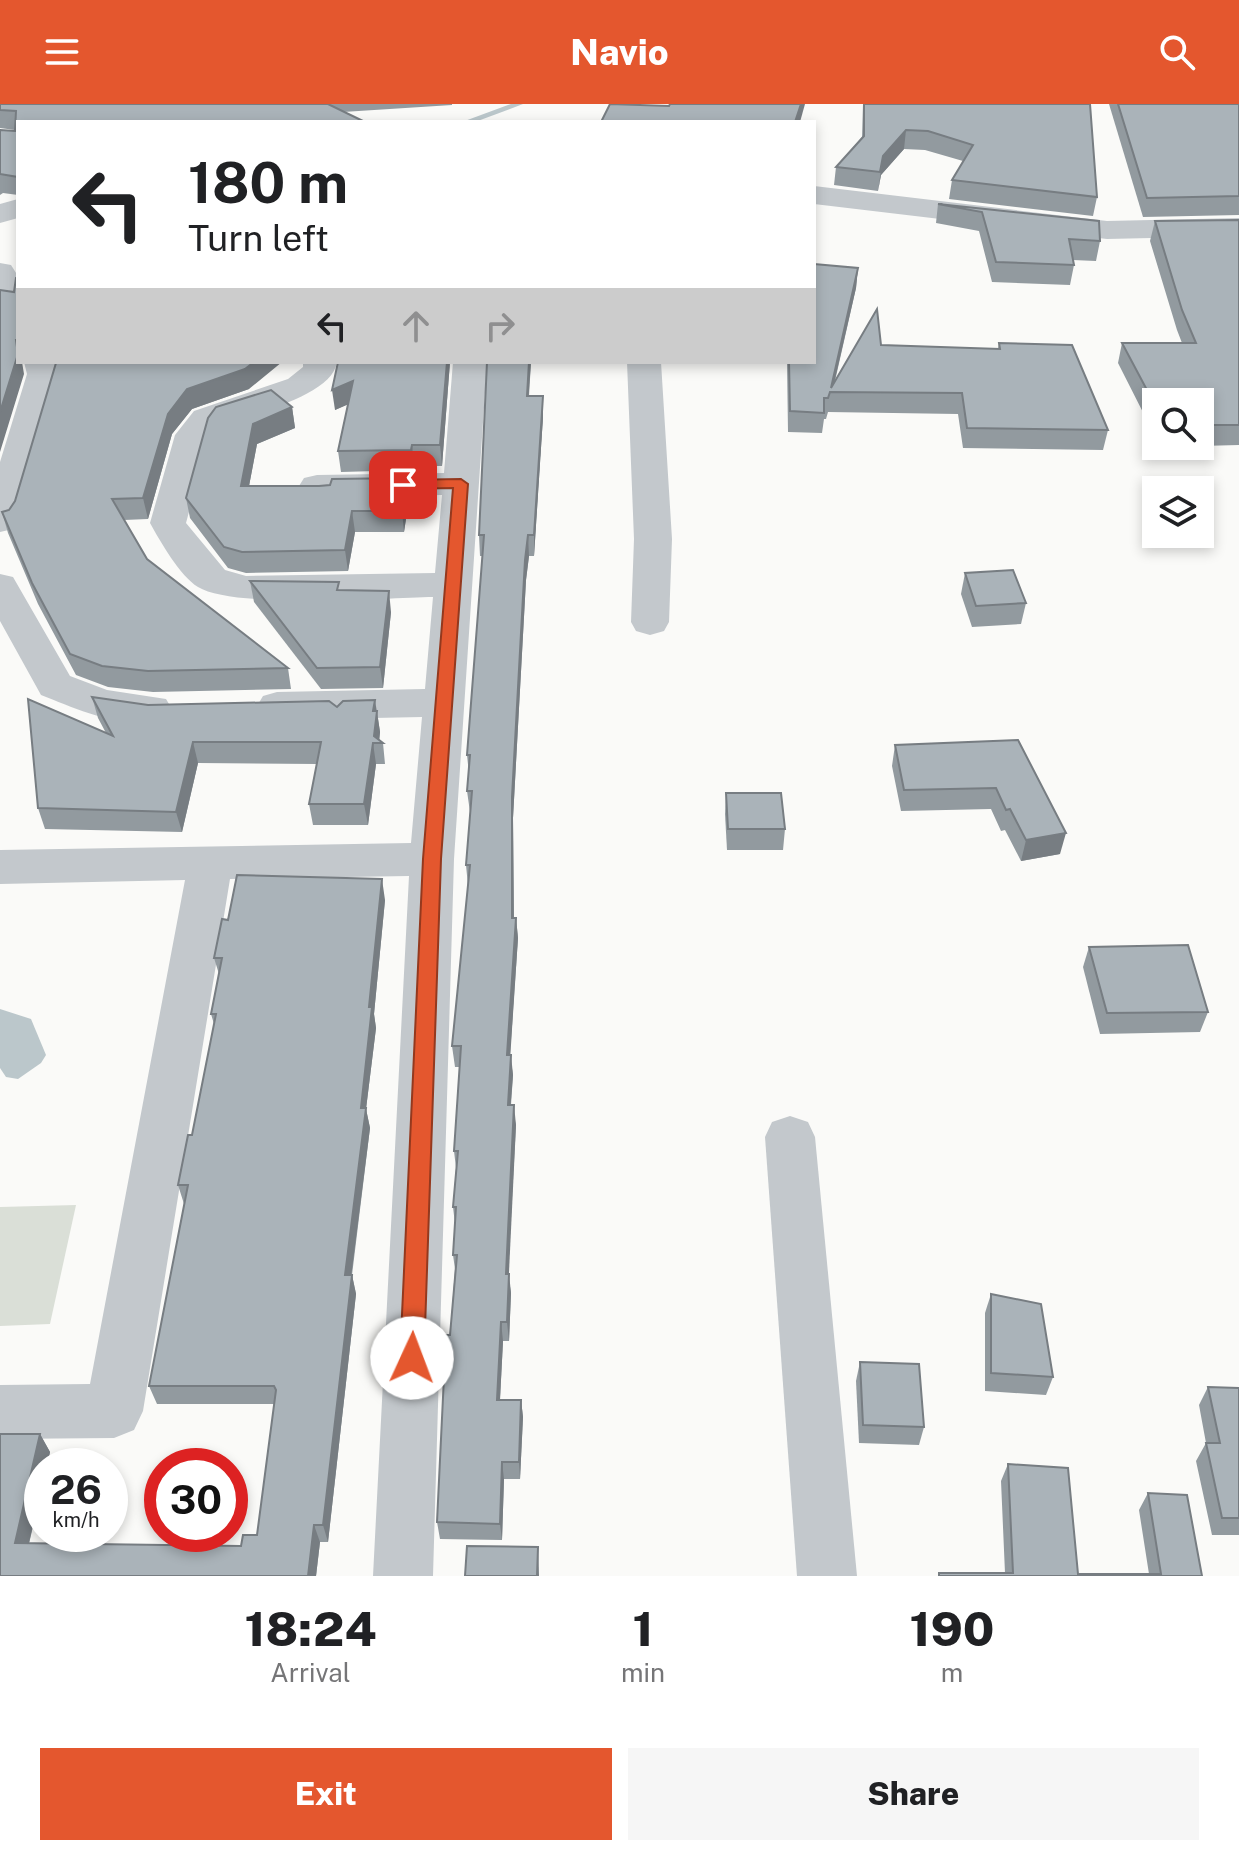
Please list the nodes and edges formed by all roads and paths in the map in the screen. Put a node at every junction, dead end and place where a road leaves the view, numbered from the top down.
1 (816, 195) edge
2 (1239, 227) edge
3 (320, 364) edge
4 (470, 364) edge
5 (644, 364) edge
6 (52, 368) edge
7 (461, 484) junction
8 (317, 486) edge
9 (0, 521) edge
10 (453, 585) junction
11 (0, 586) edge
12 (650, 622) dead end
13 (444, 703) junction
14 (245, 707) edge
15 (183, 708) edge
16 (432, 859) junction
17 (210, 863) junction
18 (0, 867) edge
19 (790, 1137) dead end
20 (0, 1412) edge
21 (403, 1576) edge
22 (827, 1576) edge

1 - 2 street
3 - 10 street
4 - 7 street
5 - 12 street
6 - 9 street
7 - 8 street
7 - 10 street
10 - 13 street
11 - 15 street
13 - 14 street
13 - 16 street
16 - 17 street
16 - 21 street
17 - 18 street
17 - 20 street
19 - 22 street

